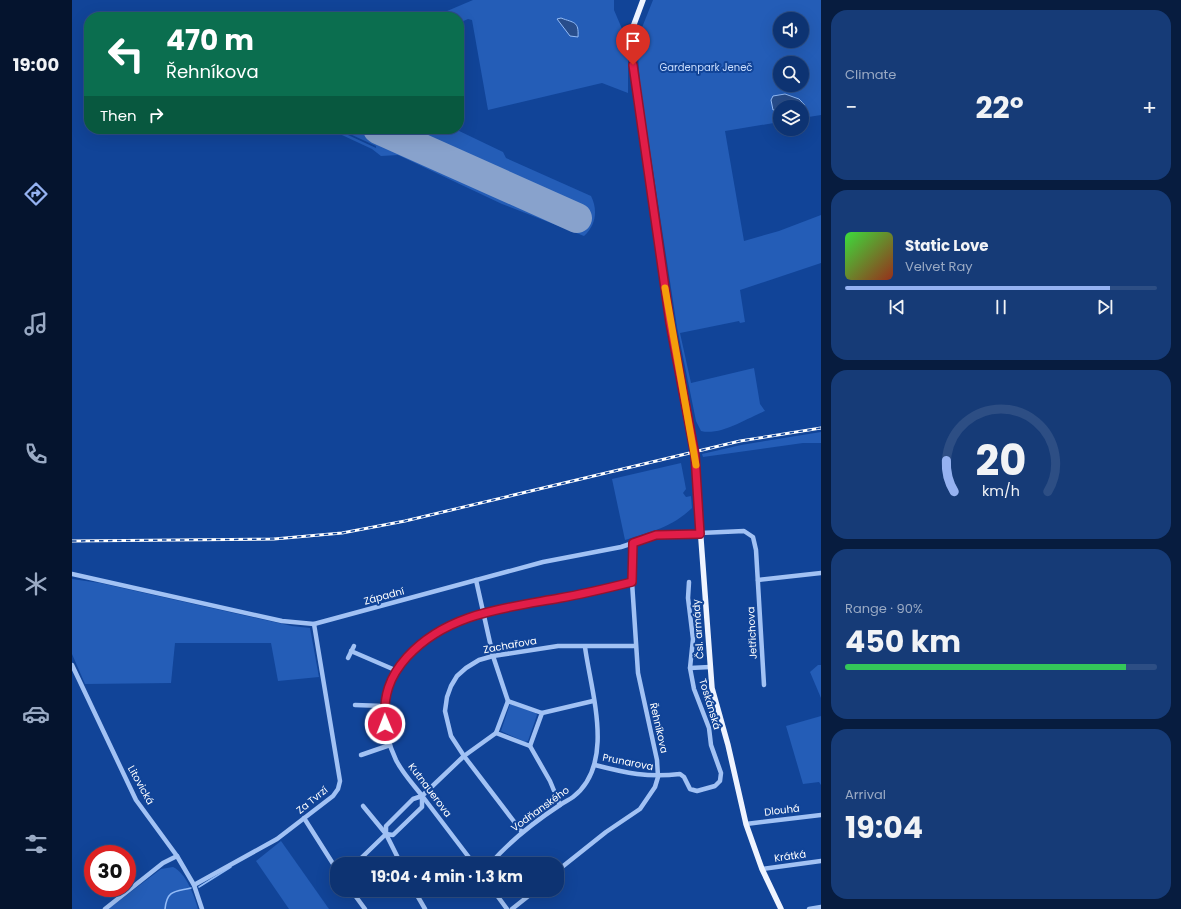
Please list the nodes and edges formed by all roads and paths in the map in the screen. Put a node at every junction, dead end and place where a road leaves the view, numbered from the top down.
1 (643, 0) edge
2 (700, 534) junction
3 (633, 543) junction
4 (821, 573) edge
5 (72, 574) edge
6 (476, 580) junction
7 (758, 580) junction
8 (632, 582) junction
9 (689, 582) dead end
10 (484, 612) junction
11 (314, 624) junction
12 (354, 646) dead end
13 (585, 646) junction
14 (635, 646) junction
15 (352, 651) junction
16 (493, 656) junction
17 (348, 658) dead end
18 (72, 665) edge
19 (710, 666) junction
20 (690, 668) junction
21 (395, 670) junction
22 (764, 685) dead end
23 (508, 701) junction
24 (593, 701) junction
25 (355, 705) dead end
26 (384, 706) junction
27 (542, 713) junction
28 (496, 733) junction
29 (390, 745) junction
30 (530, 746) junction
31 (361, 755) dead end
32 (464, 756) junction
33 (595, 765) junction
34 (658, 777) junction
35 (422, 796) junction
36 (560, 805) junction
37 (363, 806) dead end
38 (821, 815) edge
39 (304, 818) junction
40 (746, 824) junction
41 (522, 832) junction
42 (386, 834) junction
43 (177, 856) junction
44 (362, 857) edge
45 (398, 857) edge
46 (469, 857) edge
47 (497, 857) edge
48 (330, 859) edge
49 (821, 861) edge
50 (564, 865) edge
51 (762, 869) junction
52 (194, 885) junction
53 (356, 897) edge
54 (418, 897) edge
55 (498, 897) edge
56 (527, 897) edge
57 (821, 907) edge
58 (105, 909) edge
59 (202, 909) edge
60 (365, 909) edge
61 (425, 909) edge
62 (507, 909) edge
63 (512, 909) edge
64 (781, 909) edge
65 (809, 909) edge

1 - 2 main road, Čsl. armády
2 - 3 street, Západní
2 - 7 street, Jetřichova
2 - 19 main road, Čsl. armády
3 - 6 street, Západní
3 - 8 street, Řehníkova
4 - 7 street
5 - 11 street, Západní
6 - 10 street
6 - 11 street, Západní
7 - 22 street, Jetřichova
8 - 10 street, Kutnauerova
8 - 14 street, Řehníkova
9 - 20 street, Toskánská
10 - 16 street
10 - 21 street, Kutnauerova
11 - 39 street, Za Tvrzí
12 - 15 street
13 - 14 street, Zachařova
13 - 16 street, Zachařova
13 - 24 street, Vodňanského
14 - 34 street, Řehníkova
15 - 17 street
15 - 21 street
16 - 23 street
16 - 32 street, Zachařova
18 - 43 street, Litovická
19 - 20 street
19 - 40 main road, Čsl. armády
20 - 34 street, Toskánská
21 - 26 street, Kutnauerova
23 - 27 street
23 - 28 street
24 - 27 street
24 - 33 street, Vodňanského
25 - 26 street
26 - 29 street, Kutnauerova
27 - 30 street
28 - 30 street
28 - 32 street
29 - 31 street
29 - 35 street, Kutnauerova
30 - 36 street
32 - 35 street
32 - 41 street, Zachařova
33 - 34 street, Prunarova
33 - 36 street, Vodňanského
34 - 50 street, Řehníkova
35 - 42 street
35 - 42 street
35 - 46 street, Kutnauerova
36 - 41 street, Vodňanského
37 - 42 street
38 - 40 street, Dlouhá
39 - 48 street
39 - 52 street, Za Tvrzí
40 - 51 main road, Čsl. armády
41 - 47 street, Vodňanského
42 - 44 street
42 - 45 street
43 - 52 street, Litovická
43 - 58 street
49 - 51 street, Krátká
51 - 64 main road, Čsl. armády
52 - 59 street, Litovická
53 - 60 street
54 - 61 street
55 - 62 street
56 - 63 street
57 - 65 street

